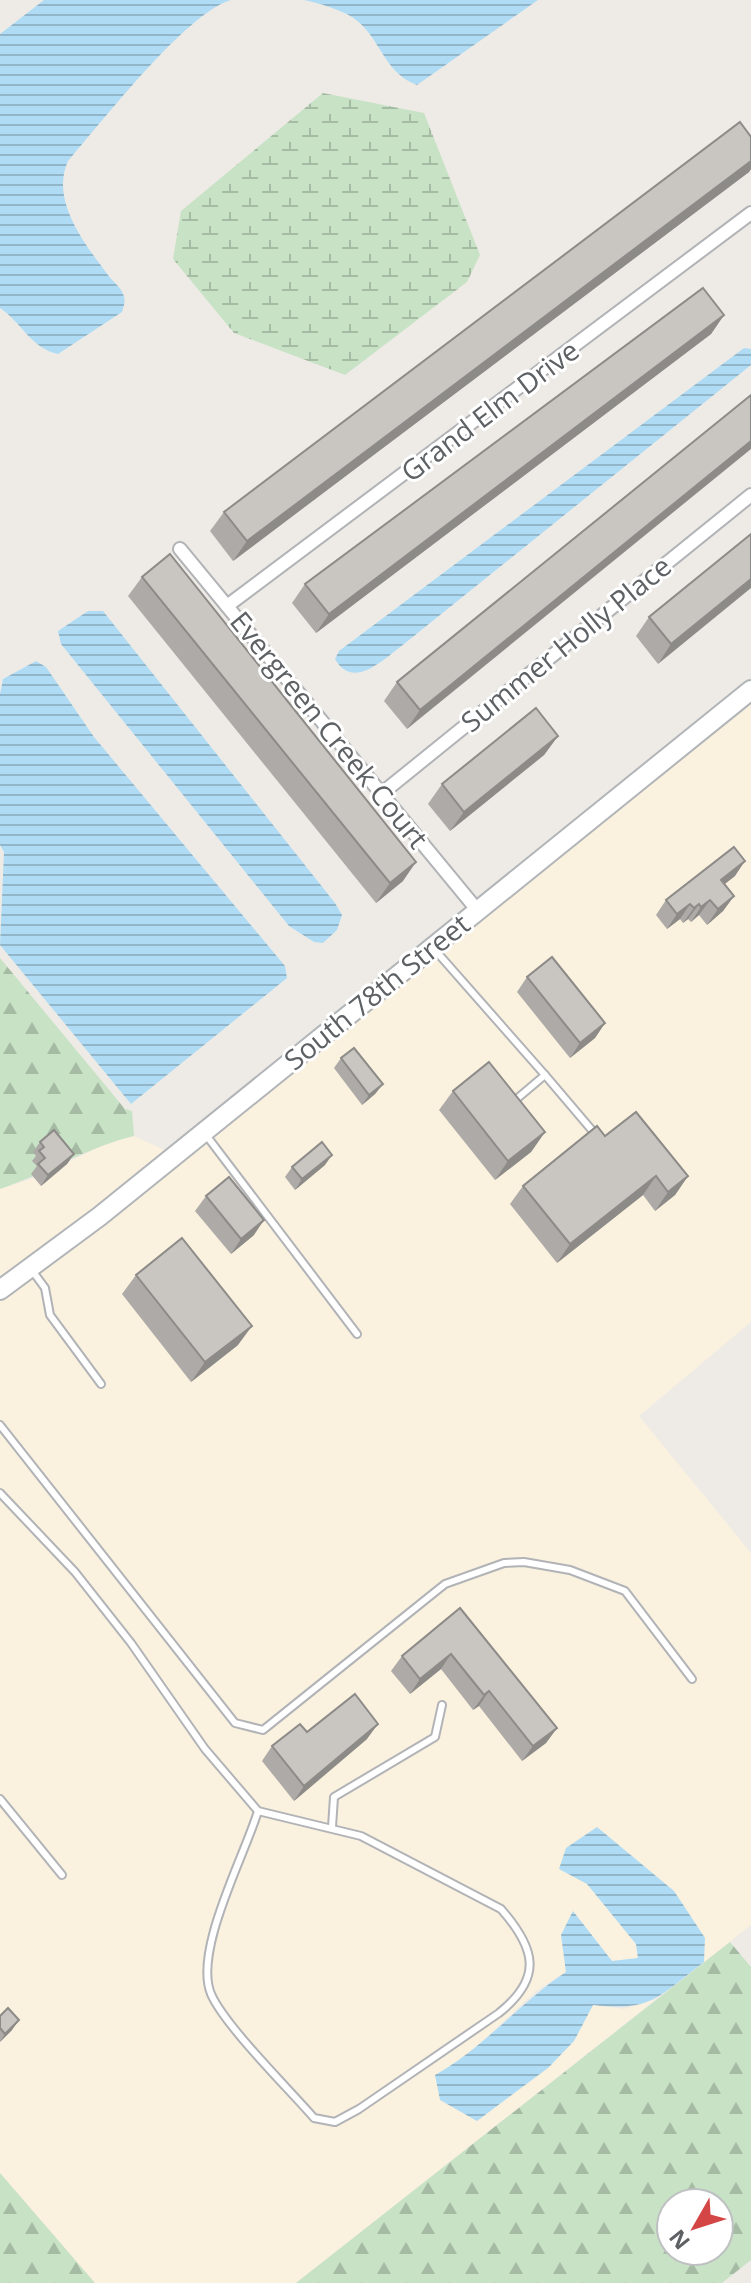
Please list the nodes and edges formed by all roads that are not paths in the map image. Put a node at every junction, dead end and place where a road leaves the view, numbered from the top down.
1 (751, 213) edge
2 (751, 495) edge
3 (180, 549) dead end
4 (227, 606) junction
5 (751, 690) edge
6 (381, 794) junction
7 (478, 911) junction
8 (433, 947) junction
9 (545, 1075) junction
10 (512, 1103) edge
11 (204, 1132) junction
12 (601, 1141) edge
13 (30, 1267) junction
14 (0, 1290) edge
15 (357, 1334) dead end
16 (101, 1384) dead end
17 (0, 1425) edge
18 (0, 1493) edge
19 (692, 1679) dead end
20 (442, 1705) dead end
21 (0, 1799) edge
22 (258, 1811) junction
23 (332, 1827) junction
24 (62, 1875) dead end

1 - 4 street, Grand Elm Drive
2 - 6 street, Summer Holly Place
3 - 4 street, Evergreen Creek Court
4 - 6 street, Evergreen Creek Court
5 - 7 street, South 78th Street
6 - 7 street, Evergreen Creek Court
7 - 8 street, South 78th Street
8 - 9 lane
8 - 11 street, South 78th Street
9 - 10 lane
9 - 12 lane
11 - 13 street, South 78th Street
11 - 15 lane
13 - 14 street, South 78th Street
13 - 16 lane
17 - 19 lane
18 - 22 lane
20 - 23 lane
21 - 24 lane
22 - 23 lane
22 - 23 lane

